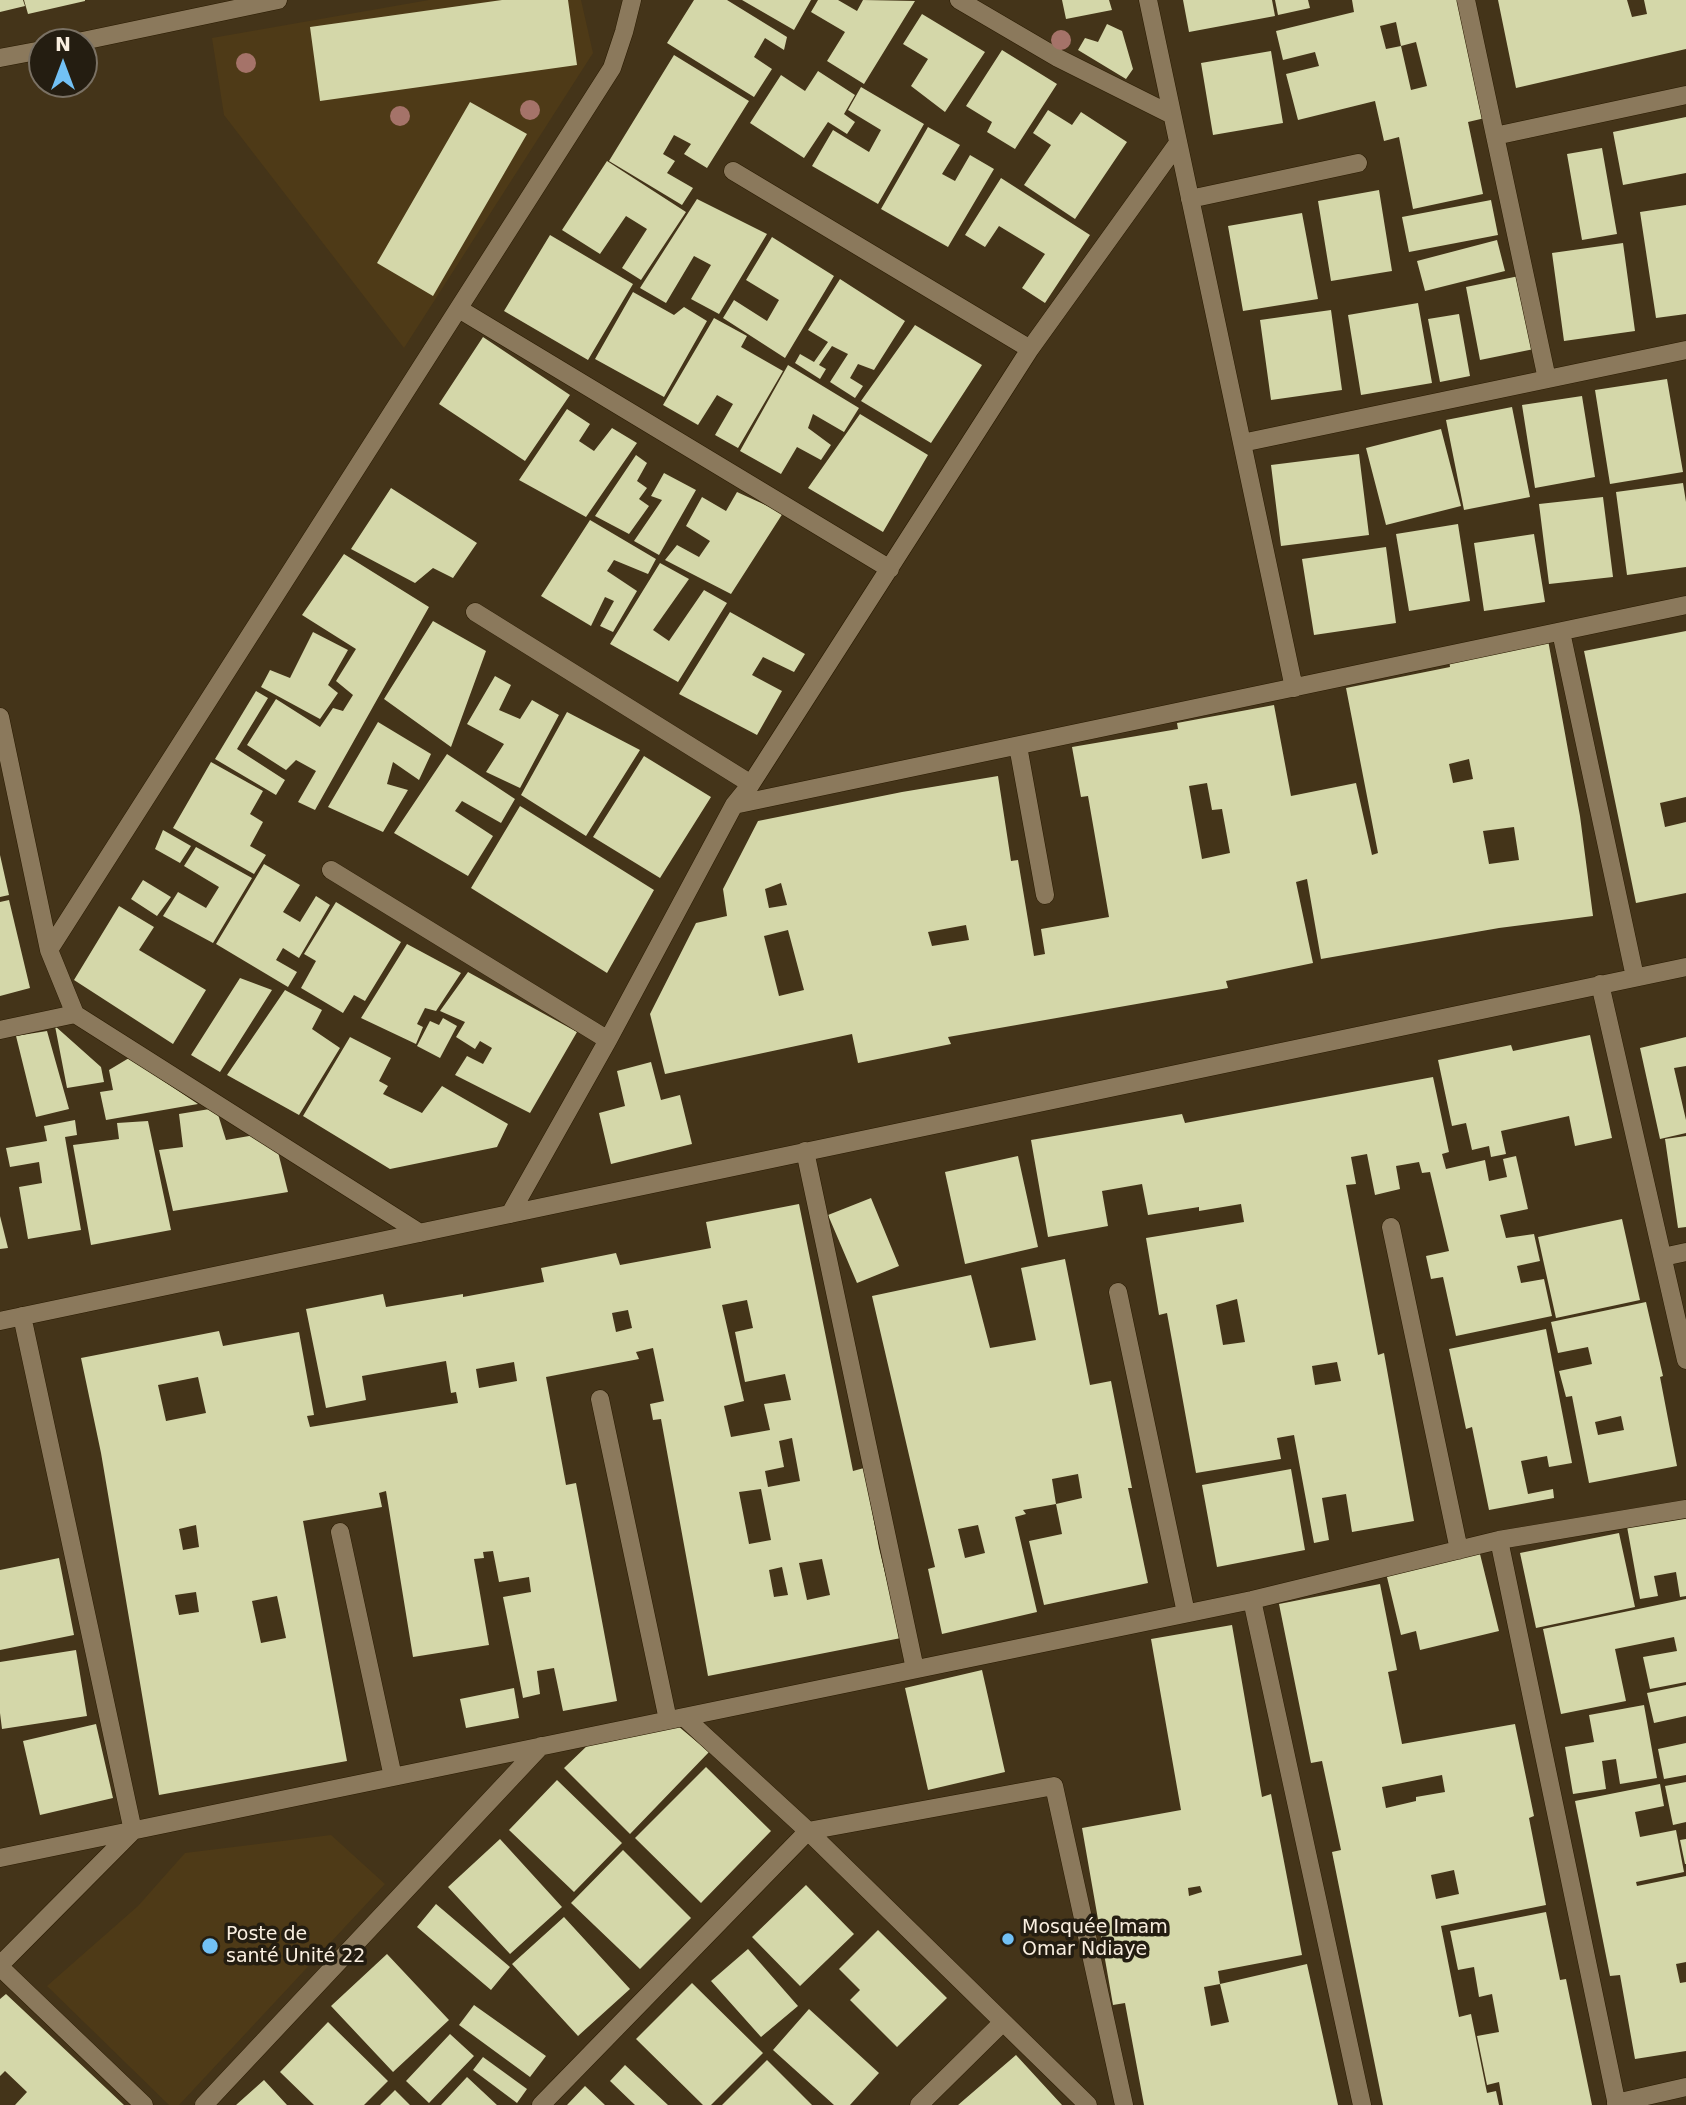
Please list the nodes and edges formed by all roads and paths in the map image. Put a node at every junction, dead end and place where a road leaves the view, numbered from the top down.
1 (278, 0) edge
2 (632, 0) edge
3 (959, 0) edge
4 (1148, 0) edge
5 (1466, 0) edge
6 (98, 38) edge
7 (28, 53) edge
8 (0, 58) edge
9 (1686, 96) edge
10 (1172, 115) junction
11 (1495, 136) junction
12 (1178, 143) junction
13 (1358, 163) dead end
14 (733, 171) dead end
15 (1190, 199) junction
16 (459, 309) junction
17 (1030, 349) junction
18 (1686, 350) edge
19 (1547, 379) junction
20 (1242, 443) junction
21 (890, 569) junction
22 (1686, 605) edge
23 (475, 612) dead end
24 (1561, 632) junction
25 (1294, 688) junction
26 (0, 717) edge
27 (1018, 746) junction
28 (751, 783) junction
29 (734, 805) junction
30 (331, 870) dead end
31 (1045, 895) dead end
32 (49, 950) junction
33 (1686, 967) edge
34 (1635, 977) junction
35 (1600, 984) junction
36 (75, 1014) junction
37 (0, 1030) edge
38 (608, 1040) junction
39 (805, 1151) junction
40 (510, 1214) junction
41 (1391, 1227) dead end
42 (420, 1233) junction
43 (1686, 1252) edge
44 (1663, 1257) junction
45 (1118, 1292) dead end
46 (22, 1316) junction
47 (0, 1321) edge
48 (1686, 1360) edge
49 (600, 1399) dead end
50 (1686, 1509) edge
51 (340, 1532) dead end
52 (1499, 1540) junction
53 (1459, 1550) junction
54 (1252, 1600) junction
55 (1186, 1613) junction
56 (915, 1669) junction
57 (676, 1718) junction
58 (541, 1746) junction
59 (393, 1777) junction
60 (132, 1831) junction
61 (807, 1832) junction
62 (0, 1858) edge
63 (0, 1966) edge
64 (1003, 2022) junction
65 (1686, 2087) edge
66 (1617, 2104) edge
67 (144, 2105) edge
68 (204, 2105) edge
69 (541, 2105) edge
70 (919, 2105) edge
71 (1088, 2105) edge
72 (1124, 2105) edge
73 (1362, 2105) edge

1 - 6 street
2 - 16 street
3 - 10 street
4 - 10 street
5 - 11 street
7 - 8 street
9 - 11 street
10 - 12 street
11 - 19 street
12 - 15 street
12 - 17 street
13 - 15 street
14 - 17 street
15 - 20 street
16 - 21 street
16 - 32 street
17 - 21 street
18 - 19 street
19 - 20 street
20 - 25 street
21 - 28 street
22 - 24 street
23 - 28 street
24 - 25 street
24 - 34 street
25 - 27 street
26 - 32 street
27 - 29 street
27 - 31 street
28 - 29 street
29 - 38 street
30 - 38 street
32 - 36 street
33 - 34 street
34 - 35 street
35 - 39 street
35 - 44 street
36 - 37 street
36 - 42 street
38 - 40 street
39 - 40 street
39 - 56 street
40 - 42 street
41 - 53 street
42 - 46 street
43 - 44 street
44 - 48 street
45 - 55 street
46 - 47 street
46 - 60 street
49 - 57 street
50 - 52 street
51 - 59 street
52 - 53 street
52 - 66 street
53 - 54 street
54 - 55 street
54 - 73 street
55 - 56 street
56 - 57 street
57 - 58 street
57 - 61 street
58 - 59 street
58 - 68 street
59 - 60 street
60 - 62 street
60 - 63 street
61 - 64 street
61 - 69 street
61 - 72 street
63 - 67 street
64 - 70 street
64 - 71 street
65 - 66 street

